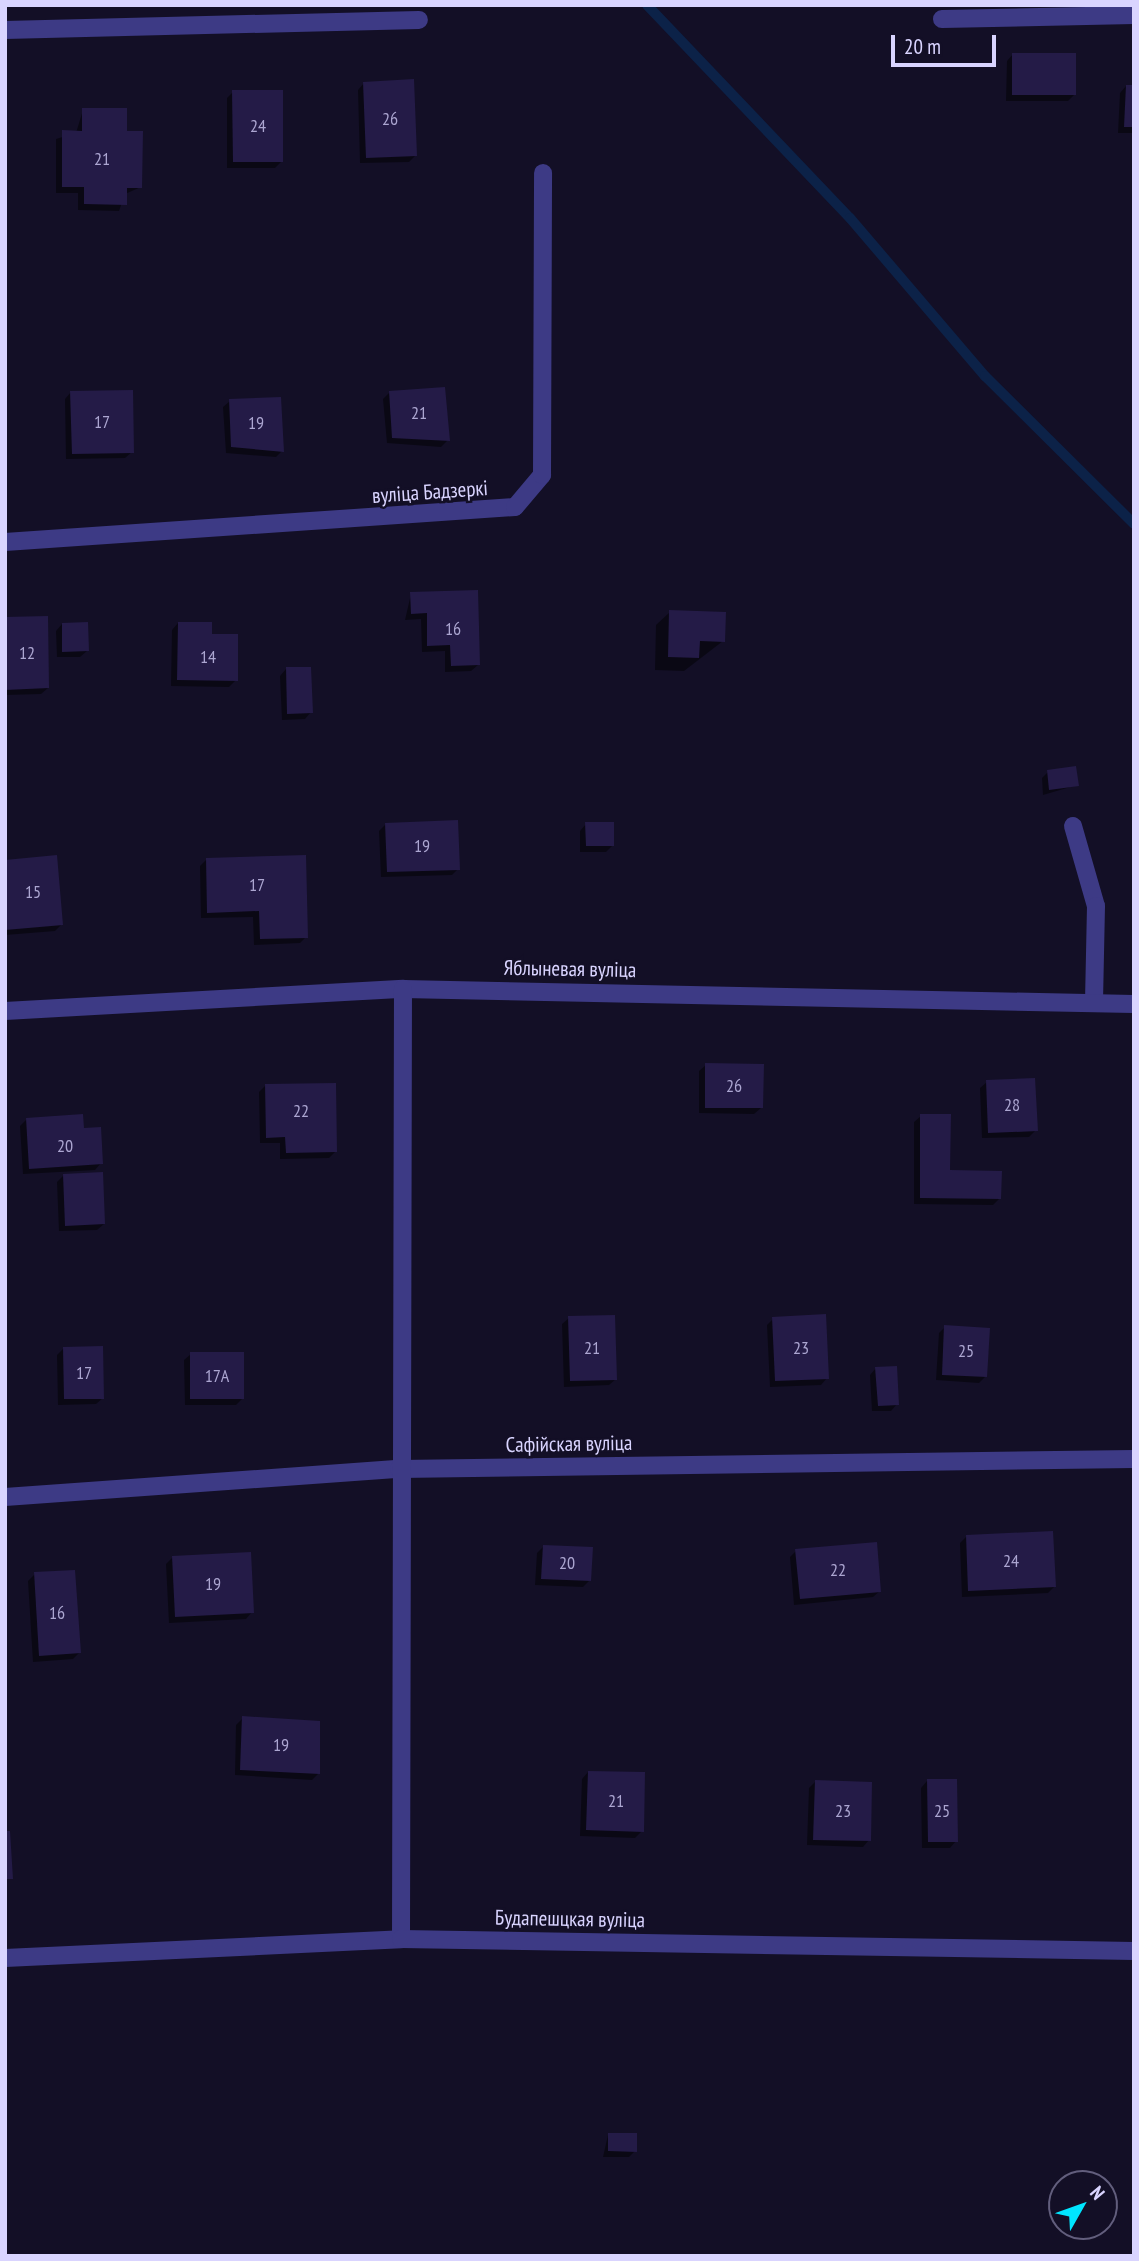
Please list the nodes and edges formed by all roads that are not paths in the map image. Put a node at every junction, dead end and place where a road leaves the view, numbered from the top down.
1 (1134, 15) edge
2 (942, 19) dead end
3 (419, 20) dead end
4 (5, 30) edge
5 (542, 173) dead end
6 (5, 542) edge
7 (1073, 826) dead end
8 (403, 989) junction
9 (1094, 1002) junction
10 (1134, 1004) edge
11 (5, 1011) edge
12 (1134, 1459) edge
13 (399, 1469) junction
14 (5, 1497) edge
15 (401, 1939) junction
16 (1134, 1951) edge
17 (5, 1958) edge

1 - 2 street
3 - 4 street
5 - 6 street, вуліца Бадзеркі
7 - 9 street
8 - 9 street, Яблыневая вуліца
8 - 11 street, Яблыневая вуліца
8 - 13 street
9 - 10 street, Яблыневая вуліца
12 - 13 street, Сафійская вуліца
13 - 14 street, Сафійская вуліца
13 - 15 street
15 - 16 street, Будапешцкая вуліца
15 - 17 street, Будапешцкая вуліца

